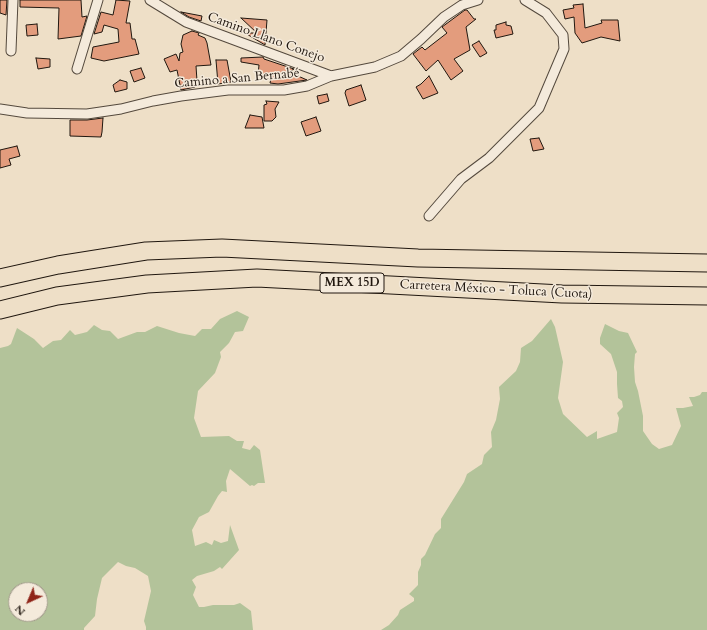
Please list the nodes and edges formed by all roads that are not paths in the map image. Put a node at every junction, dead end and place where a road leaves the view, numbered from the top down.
1 (13, 0) edge
2 (98, 0) edge
3 (150, 0) edge
4 (478, 0) edge
5 (525, 0) edge
6 (11, 51) dead end
7 (77, 69) dead end
8 (331, 76) junction
9 (0, 109) edge
10 (429, 216) dead end
11 (707, 262) edge
12 (0, 278) edge
13 (707, 296) edge
14 (0, 310) edge

1 - 6 street
2 - 7 street
3 - 8 street, Camino Llano Conejo
4 - 8 street, Camino a San Bernabé
5 - 10 street
8 - 9 street, Camino a San Bernabé
11 - 12 highway, MEX 15D
13 - 14 highway, Carretera México - Toluca (Cuota) / MEX 15D

